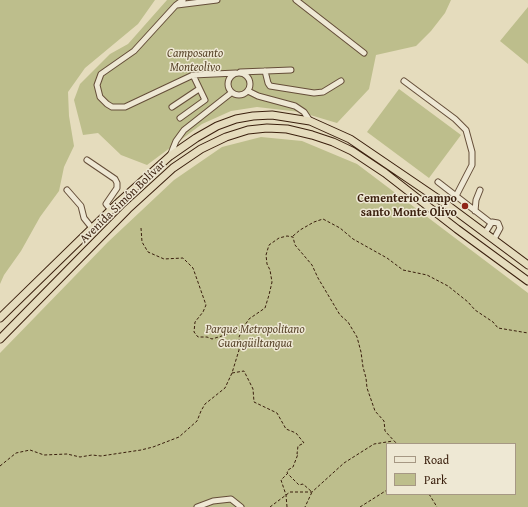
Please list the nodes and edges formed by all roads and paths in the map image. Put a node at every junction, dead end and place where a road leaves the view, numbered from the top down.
1 (183, 0) edge
2 (217, 0) edge
3 (296, 0) edge
4 (176, 5) junction
5 (364, 53) dead end
6 (291, 70) dead end
7 (258, 71) junction
8 (265, 71) junction
9 (219, 73) junction
10 (238, 73) junction
11 (193, 75) junction
12 (228, 80) junction
13 (250, 81) junction
14 (341, 81) dead end
15 (404, 81) dead end
16 (199, 88) junction
17 (248, 91) junction
18 (232, 93) junction
19 (172, 107) dead end
20 (180, 118) dead end
21 (310, 121) junction
22 (170, 156) junction
23 (87, 160) dead end
24 (438, 182) dead end
25 (67, 190) dead end
26 (480, 190) dead end
27 (456, 196) junction
28 (112, 210) junction
29 (475, 211) junction
30 (490, 223) junction
31 (92, 228) junction
32 (141, 228) dead end
33 (485, 233) junction
34 (293, 236) junction
35 (494, 239) junction
36 (506, 248) junction
37 (499, 259) junction
38 (528, 265) edge
39 (528, 281) edge
40 (0, 318) edge
41 (242, 330) junction
42 (528, 333) edge
43 (0, 339) edge
44 (232, 373) junction
45 (394, 441) joint
46 (0, 466) edge
47 (287, 473) junction
48 (386, 491) edge
49 (312, 492) junction
50 (286, 495) junction
51 (430, 495) edge
52 (197, 507) edge
53 (241, 507) edge
54 (270, 507) edge
55 (287, 507) edge
56 (305, 507) edge
57 (360, 507) edge
58 (437, 507) edge

1 - 4 street
2 - 4 street
3 - 5 street
4 - 11 street
6 - 8 street
7 - 8 street
7 - 10 street
7 - 13 street
8 - 14 street
9 - 10 street
9 - 11 street
9 - 12 street
10 - 12 street
10 - 13 street
11 - 16 street
12 - 18 street
13 - 17 street
15 - 27 street
16 - 19 street
16 - 20 street
17 - 18 street
17 - 21 street
18 - 22 street
21 - 22 highway, Avenida Simón Bolívar
21 - 33 highway, Avenida Simón Bolívar
22 - 28 highway, Avenida Simón Bolívar
23 - 28 street
24 - 27 street
25 - 31 street
26 - 29 street
27 - 29 street
28 - 31 highway, Avenida Simón Bolívar
29 - 30 street
30 - 33 street
30 - 35 street
31 - 40 highway, Avenida Simón Bolívar
32 - 41 path
33 - 35 highway, Avenida Simón Bolívar
34 - 41 path
34 - 42 path
34 - 45 path
35 - 36 highway, Avenida Simón Bolívar
36 - 37 highway
36 - 38 highway, Avenida Simón Bolívar
37 - 39 highway, Avenida Simón Bolívar
37 - 43 highway, Avenida Simón Bolívar
41 - 44 path
44 - 46 path
44 - 47 path
45 - 49 path
47 - 49 path
47 - 50 path
48 - 57 path
49 - 50 path
49 - 56 path
50 - 54 path
50 - 55 path
51 - 58 path
52 - 53 street

